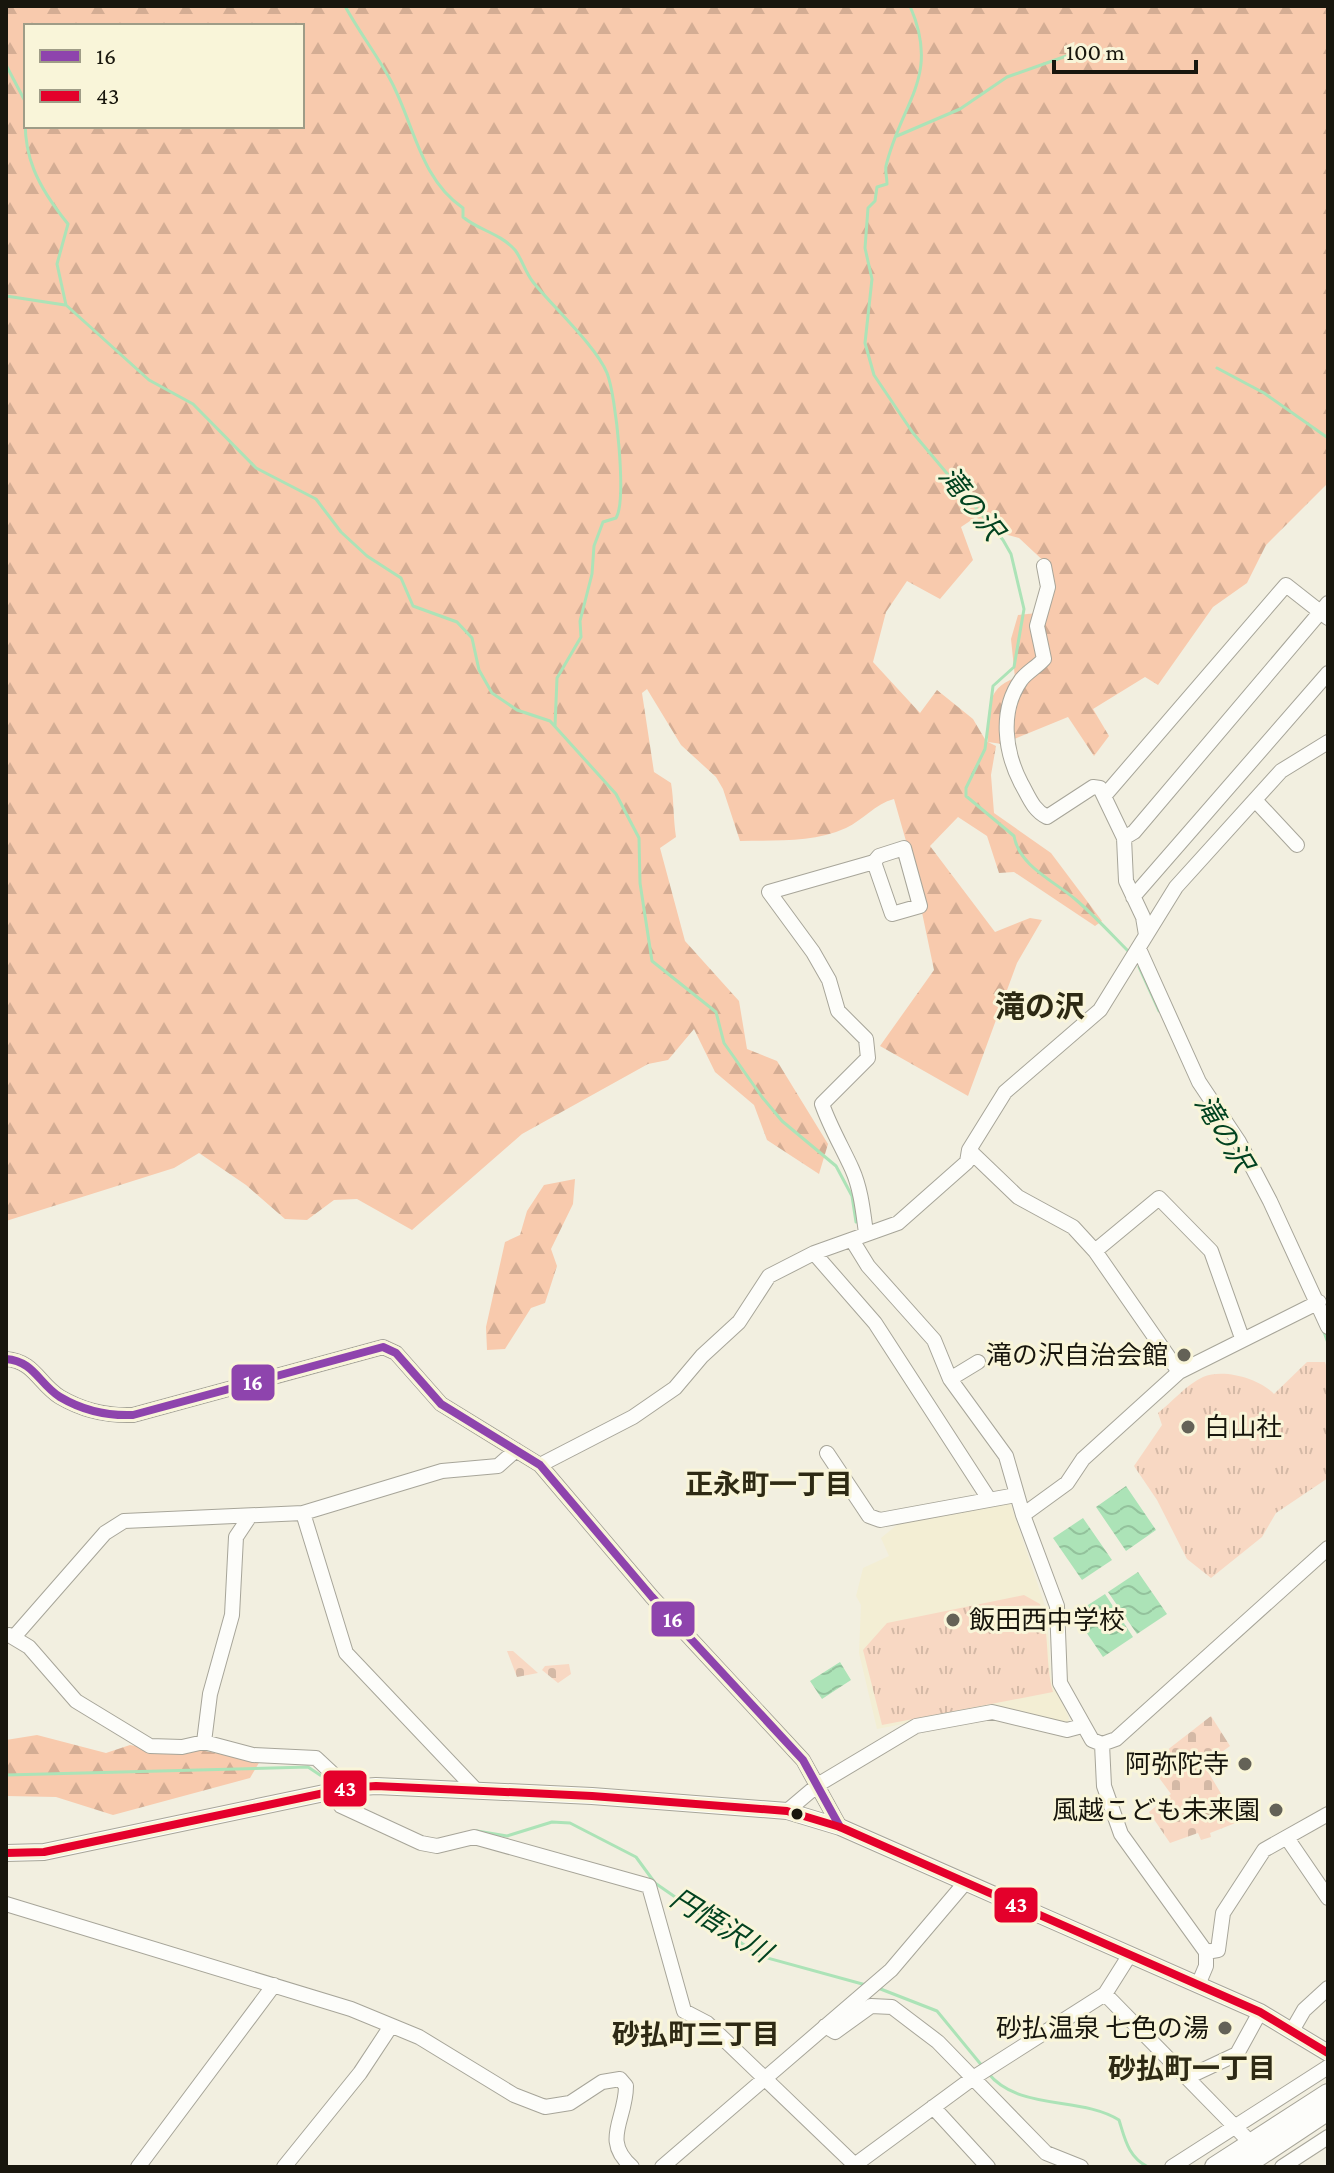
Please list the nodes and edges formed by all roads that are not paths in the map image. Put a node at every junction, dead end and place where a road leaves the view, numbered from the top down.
1 (1044, 566) dead end
2 (1326, 611) edge
3 (1328, 673) edge
4 (1328, 742) edge
5 (1106, 794) junction
6 (1255, 800) junction
7 (1124, 838) junction
8 (1297, 845) dead end
9 (874, 862) junction
10 (1133, 897) junction
11 (1143, 942) junction
12 (969, 1150) junction
13 (866, 1233) junction
14 (852, 1240) junction
15 (1095, 1251) junction
16 (814, 1253) junction
17 (1319, 1302) junction
18 (1328, 1327) edge
19 (1242, 1338) junction
20 (6, 1359) edge
21 (978, 1362) dead end
22 (1179, 1372) junction
23 (950, 1379) junction
24 (516, 1450) junction
25 (827, 1453) dead end
26 (540, 1465) junction
27 (1016, 1495) junction
28 (989, 1499) junction
29 (303, 1513) junction
30 (1023, 1515) junction
31 (250, 1516) junction
32 (1328, 1549) edge
33 (10, 1636) edge
34 (1082, 1726) junction
35 (204, 1742) junction
36 (1102, 1744) junction
37 (819, 1784) junction
38 (475, 1789) junction
39 (339, 1790) junction
40 (787, 1811) junction
41 (1328, 1814) edge
42 (840, 1827) junction
43 (1287, 1838) junction
44 (6, 1853) edge
45 (964, 1884) junction
46 (1328, 1898) edge
47 (6, 1904) edge
48 (1206, 1952) junction
49 (1129, 1956) junction
50 (274, 1985) junction
51 (1198, 1985) junction
52 (1328, 1988) edge
53 (1105, 1994) junction
54 (1260, 2012) junction
55 (391, 2026) junction
56 (825, 2026) junction
57 (1293, 2029) junction
58 (1328, 2053) edge
59 (1328, 2067) edge
60 (982, 2072) junction
61 (1188, 2077) junction
62 (763, 2079) junction
63 (1328, 2094) edge
64 (933, 2107) junction
65 (1328, 2110) edge
66 (1235, 2125) junction
67 (1328, 2137) edge
68 (1247, 2139) dead end
69 (854, 2166) edge
70 (138, 2167) edge
71 (284, 2167) edge
72 (632, 2167) edge
73 (662, 2167) edge
74 (988, 2167) edge
75 (1081, 2167) edge
76 (1172, 2167) edge
77 (1215, 2167) edge
78 (1242, 2167) edge
79 (1281, 2167) edge

1 - 5 street
2 - 5 street
2 - 7 street
3 - 10 street
4 - 6 street
5 - 7 street
6 - 8 street
6 - 11 street
7 - 10 street
9 - 9 street
9 - 13 street
10 - 11 street
11 - 12 street
11 - 17 street
12 - 13 street
12 - 15 street
13 - 14 street
14 - 16 street
14 - 23 street
15 - 19 street
15 - 22 street
16 - 26 street
16 - 28 street
17 - 18 street
17 - 19 street
19 - 22 street
20 - 24 street
21 - 23 street
22 - 30 street
23 - 27 street
24 - 26 street
24 - 29 street
25 - 28 street
26 - 37 street
27 - 28 street
27 - 30 street
29 - 31 street
29 - 38 street
30 - 34 street
31 - 33 street
31 - 35 street
32 - 36 street
33 - 35 street
34 - 36 street
34 - 37 street
35 - 39 street
36 - 48 street
37 - 40 street
37 - 42 street
38 - 39 main road
38 - 40 main road
39 - 44 main road
39 - 62 street
40 - 42 main road
41 - 43 street
42 - 45 main road
43 - 46 street
43 - 48 street
45 - 49 main road
45 - 56 street
47 - 50 street
48 - 51 street
49 - 51 main road
49 - 53 street
50 - 55 street
50 - 70 street
51 - 54 main road
52 - 57 street
53 - 60 street
53 - 61 street
54 - 57 main road
54 - 61 street
55 - 71 street
55 - 72 street
56 - 60 street
56 - 62 street
57 - 58 main road
59 - 66 street
60 - 64 street
60 - 75 street
61 - 66 street
62 - 69 street
62 - 73 street
63 - 77 highway
64 - 69 street
64 - 74 street
65 - 78 highway
66 - 68 street
66 - 76 street
67 - 79 street

